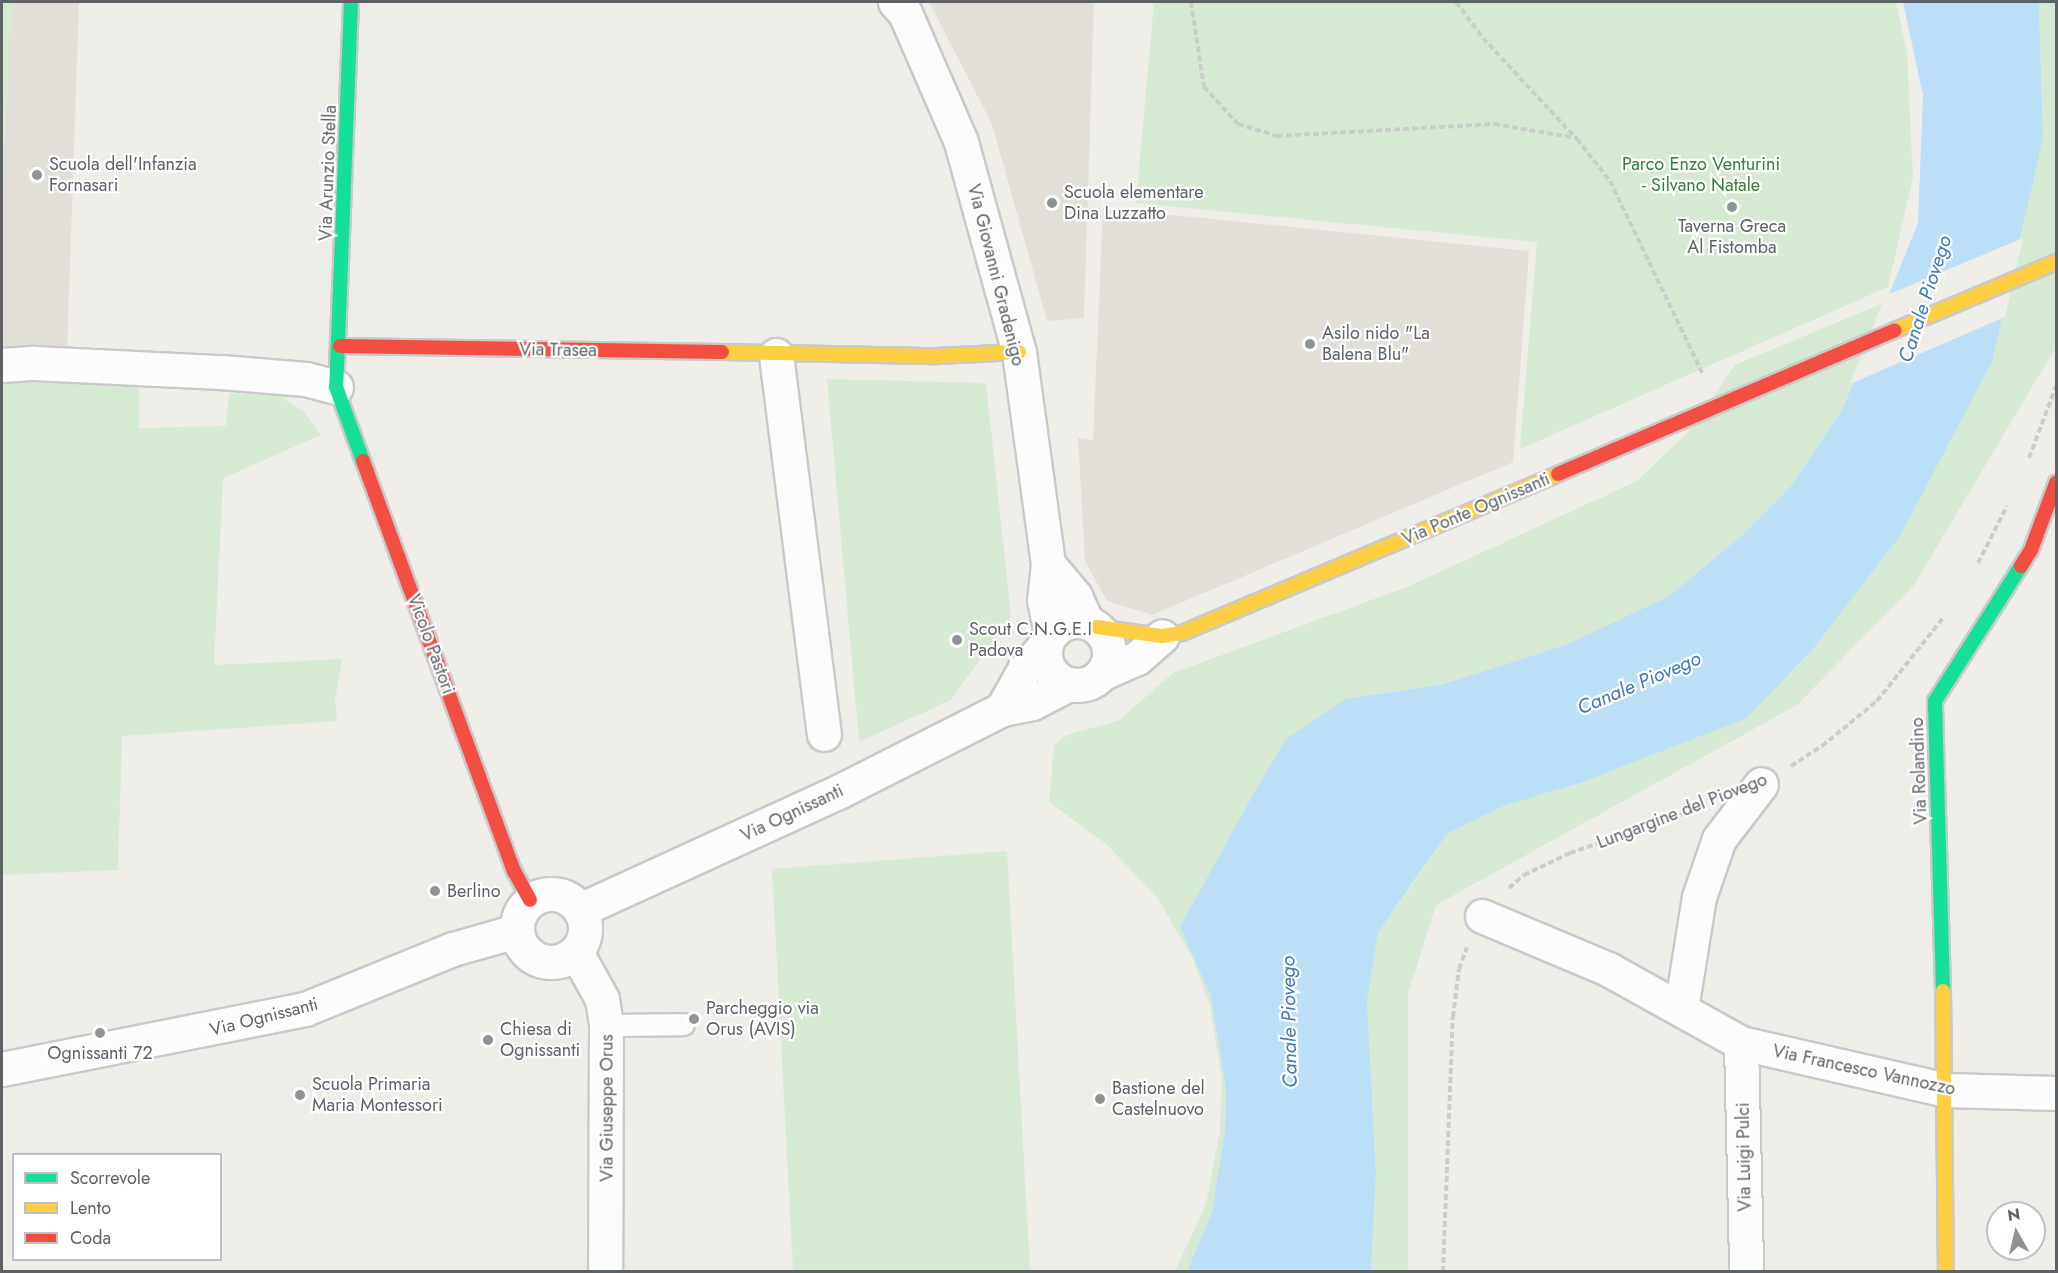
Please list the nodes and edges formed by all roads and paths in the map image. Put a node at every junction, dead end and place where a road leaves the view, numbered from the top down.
1 (351, 2) edge
2 (895, 2) edge
3 (1191, 2) edge
4 (1456, 2) edge
5 (1577, 138) junction
6 (2056, 262) edge
7 (340, 346) junction
8 (1019, 352) junction
9 (776, 355) junction
10 (2, 365) edge
11 (2056, 386) edge
12 (336, 387) junction
13 (1718, 408) junction
14 (2026, 467) dead end
15 (2056, 483) edge
16 (2012, 495) dead end
17 (1048, 564) junction
18 (1973, 571) dead end
19 (1949, 609) dead end
20 (1092, 624) junction
21 (1162, 636) junction
22 (1048, 638) junction
23 (1103, 673) junction
24 (1068, 684) junction
25 (1002, 709) junction
26 (824, 734) dead end
27 (1761, 784) joint
28 (1699, 808) dead end
29 (530, 900) junction
30 (580, 910) junction
31 (1482, 916) junction
32 (516, 931) junction
33 (576, 952) junction
34 (1681, 1009) junction
35 (682, 1024) dead end
36 (606, 1025) junction
37 (1741, 1043) junction
38 (2, 1069) edge
39 (1946, 1090) junction
40 (2056, 1093) edge
41 (605, 1272) edge
42 (1443, 1272) edge
43 (1746, 1272) edge
44 (1946, 1272) edge

1 - 7 street, Via Arunzio Stella
2 - 8 street, Via Giovanni Gradenigo
3 - 5 path
4 - 5 path
5 - 13 path
6 - 13 street, Via Ponte Ognissanti
7 - 9 street, Via Trasea
7 - 12 street, Vicolo Pastori
8 - 9 street, Via Trasea
8 - 17 street, Via Giovanni Gradenigo
9 - 26 street
10 - 12 street
11 - 14 path
12 - 29 street, Vicolo Pastori
13 - 21 street, Via Ponte Ognissanti
15 - 39 street, Via Rolandino
16 - 18 path
17 - 20 street
17 - 22 street, Via Giovanni Gradenigo
19 - 27 path, Lungargine del Piovego
20 - 21 street, Via Ponte Ognissanti
20 - 22 street
20 - 23 street
21 - 23 street, Via Ponte Ognissanti
22 - 24 street
22 - 25 street
23 - 24 street
24 - 25 street, Via Ognissanti
25 - 30 street, Via Ognissanti
27 - 34 street
28 - 31 path, Lungargine del Piovego
29 - 30 street
29 - 32 street
30 - 33 street
31 - 34 street, Via Francesco Vannozzo
31 - 42 path, Lungargine del Piovego
32 - 33 street
32 - 38 street, Via Ognissanti
33 - 36 street, Via Giuseppe Orus
34 - 37 street, Via Francesco Vannozzo
35 - 36 lane
36 - 41 street, Via Giuseppe Orus
37 - 39 street, Via Francesco Vannozzo
37 - 43 street, Via Luigi Pulci
39 - 40 street, Via Francesco Vannozzo
39 - 44 street, Via Rolandino

